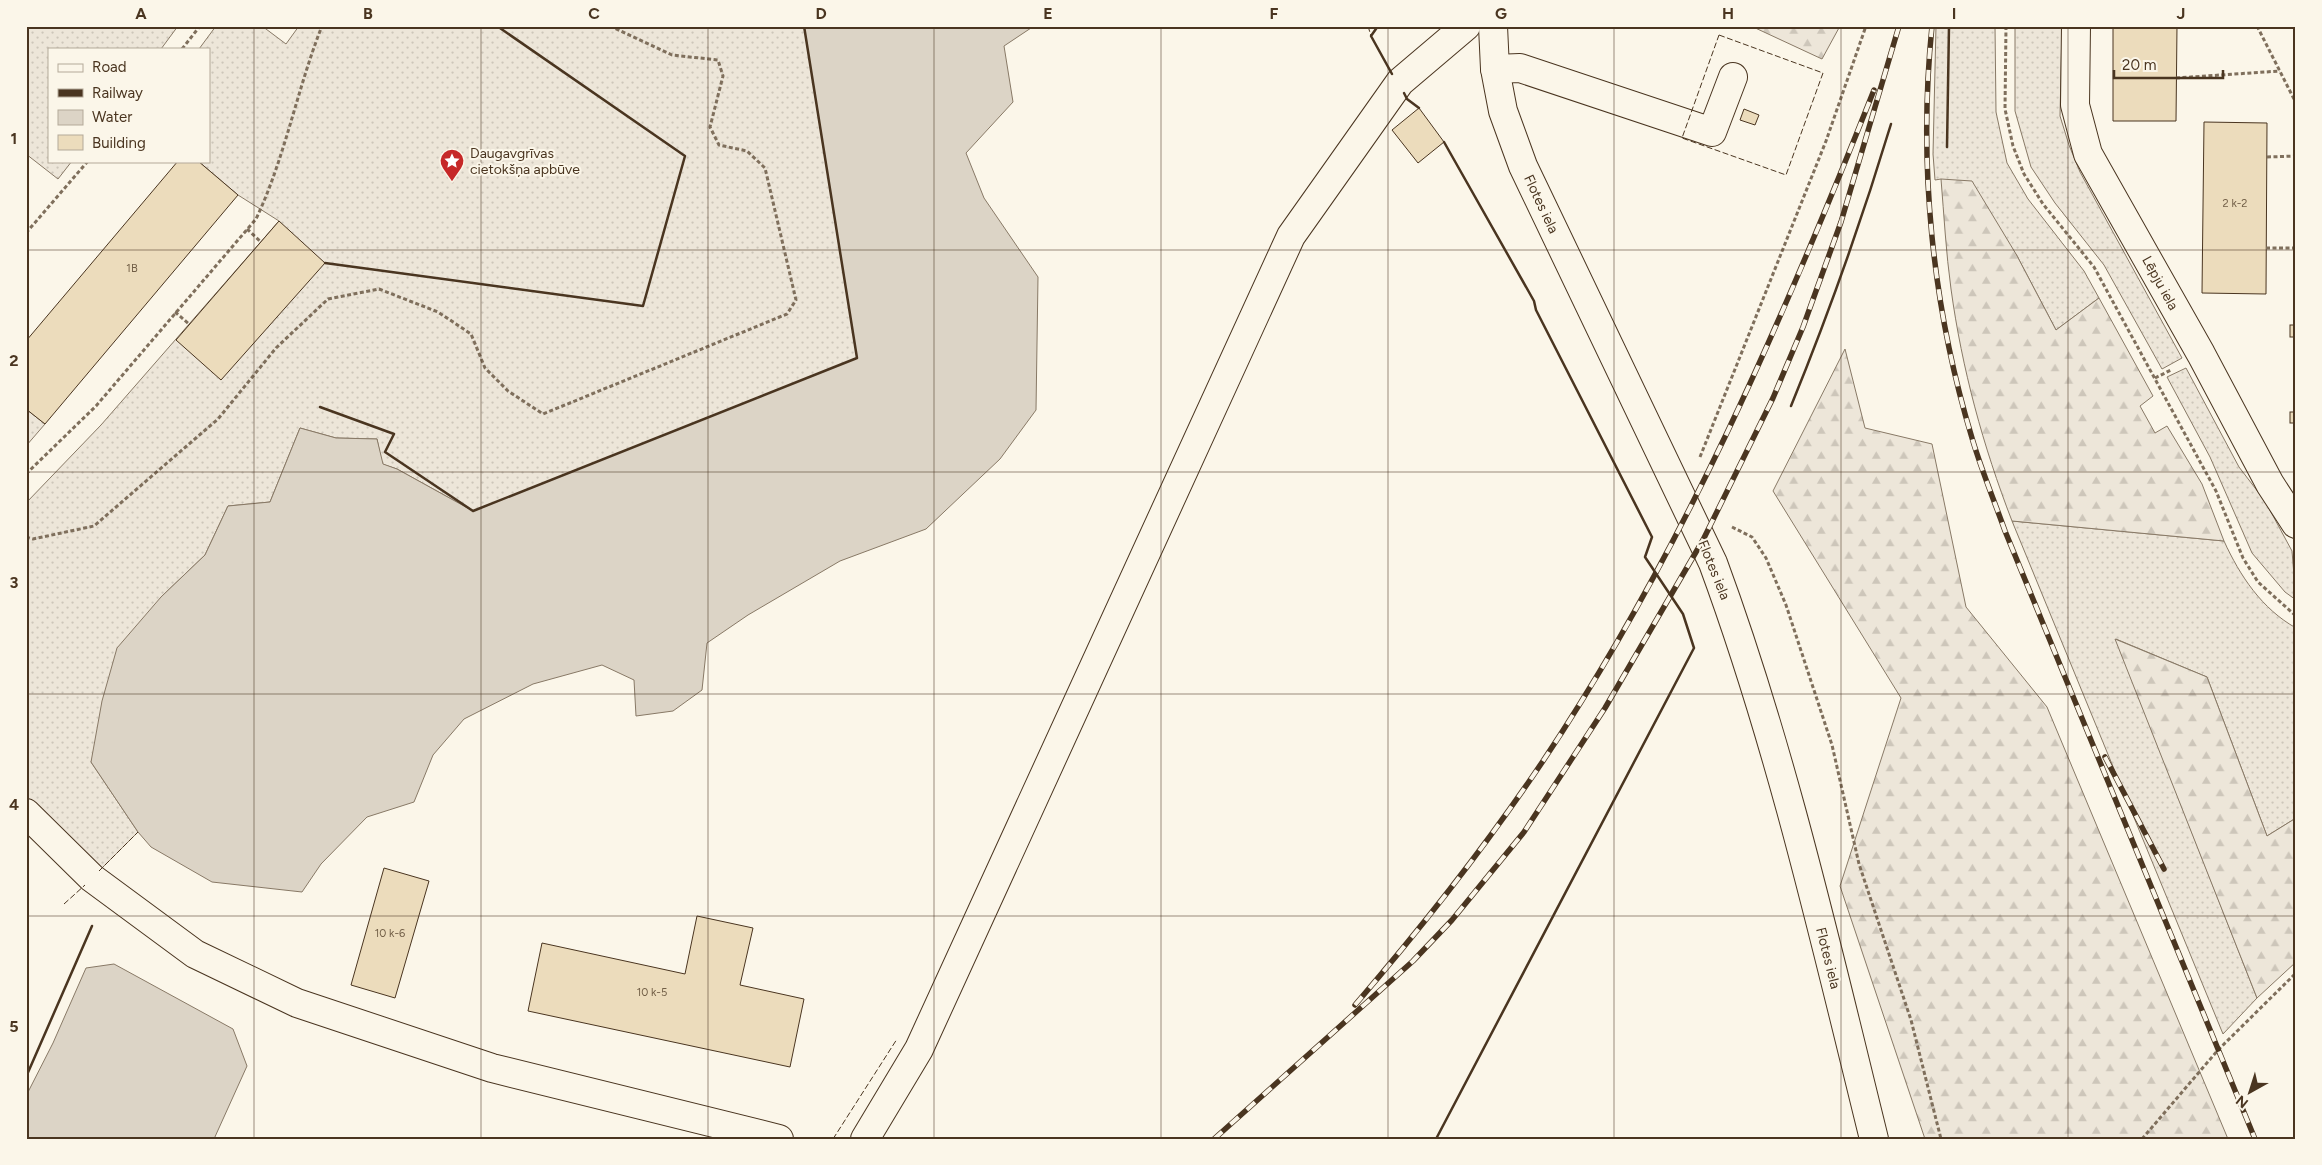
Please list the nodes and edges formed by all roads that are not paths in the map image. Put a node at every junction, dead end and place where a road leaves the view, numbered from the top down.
1 (1466, 26) edge
2 (1494, 26) edge
3 (2076, 26) edge
4 (1495, 69) junction
5 (1733, 77) dead end
6 (2296, 524) edge
7 (26, 814) edge
8 (779, 1139) edge
9 (865, 1139) edge
10 (1874, 1139) edge

1 - 9 street
2 - 4 street, Flotes iela
3 - 6 street, Lēpju iela
4 - 5 street
4 - 10 street, Flotes iela
7 - 8 street

